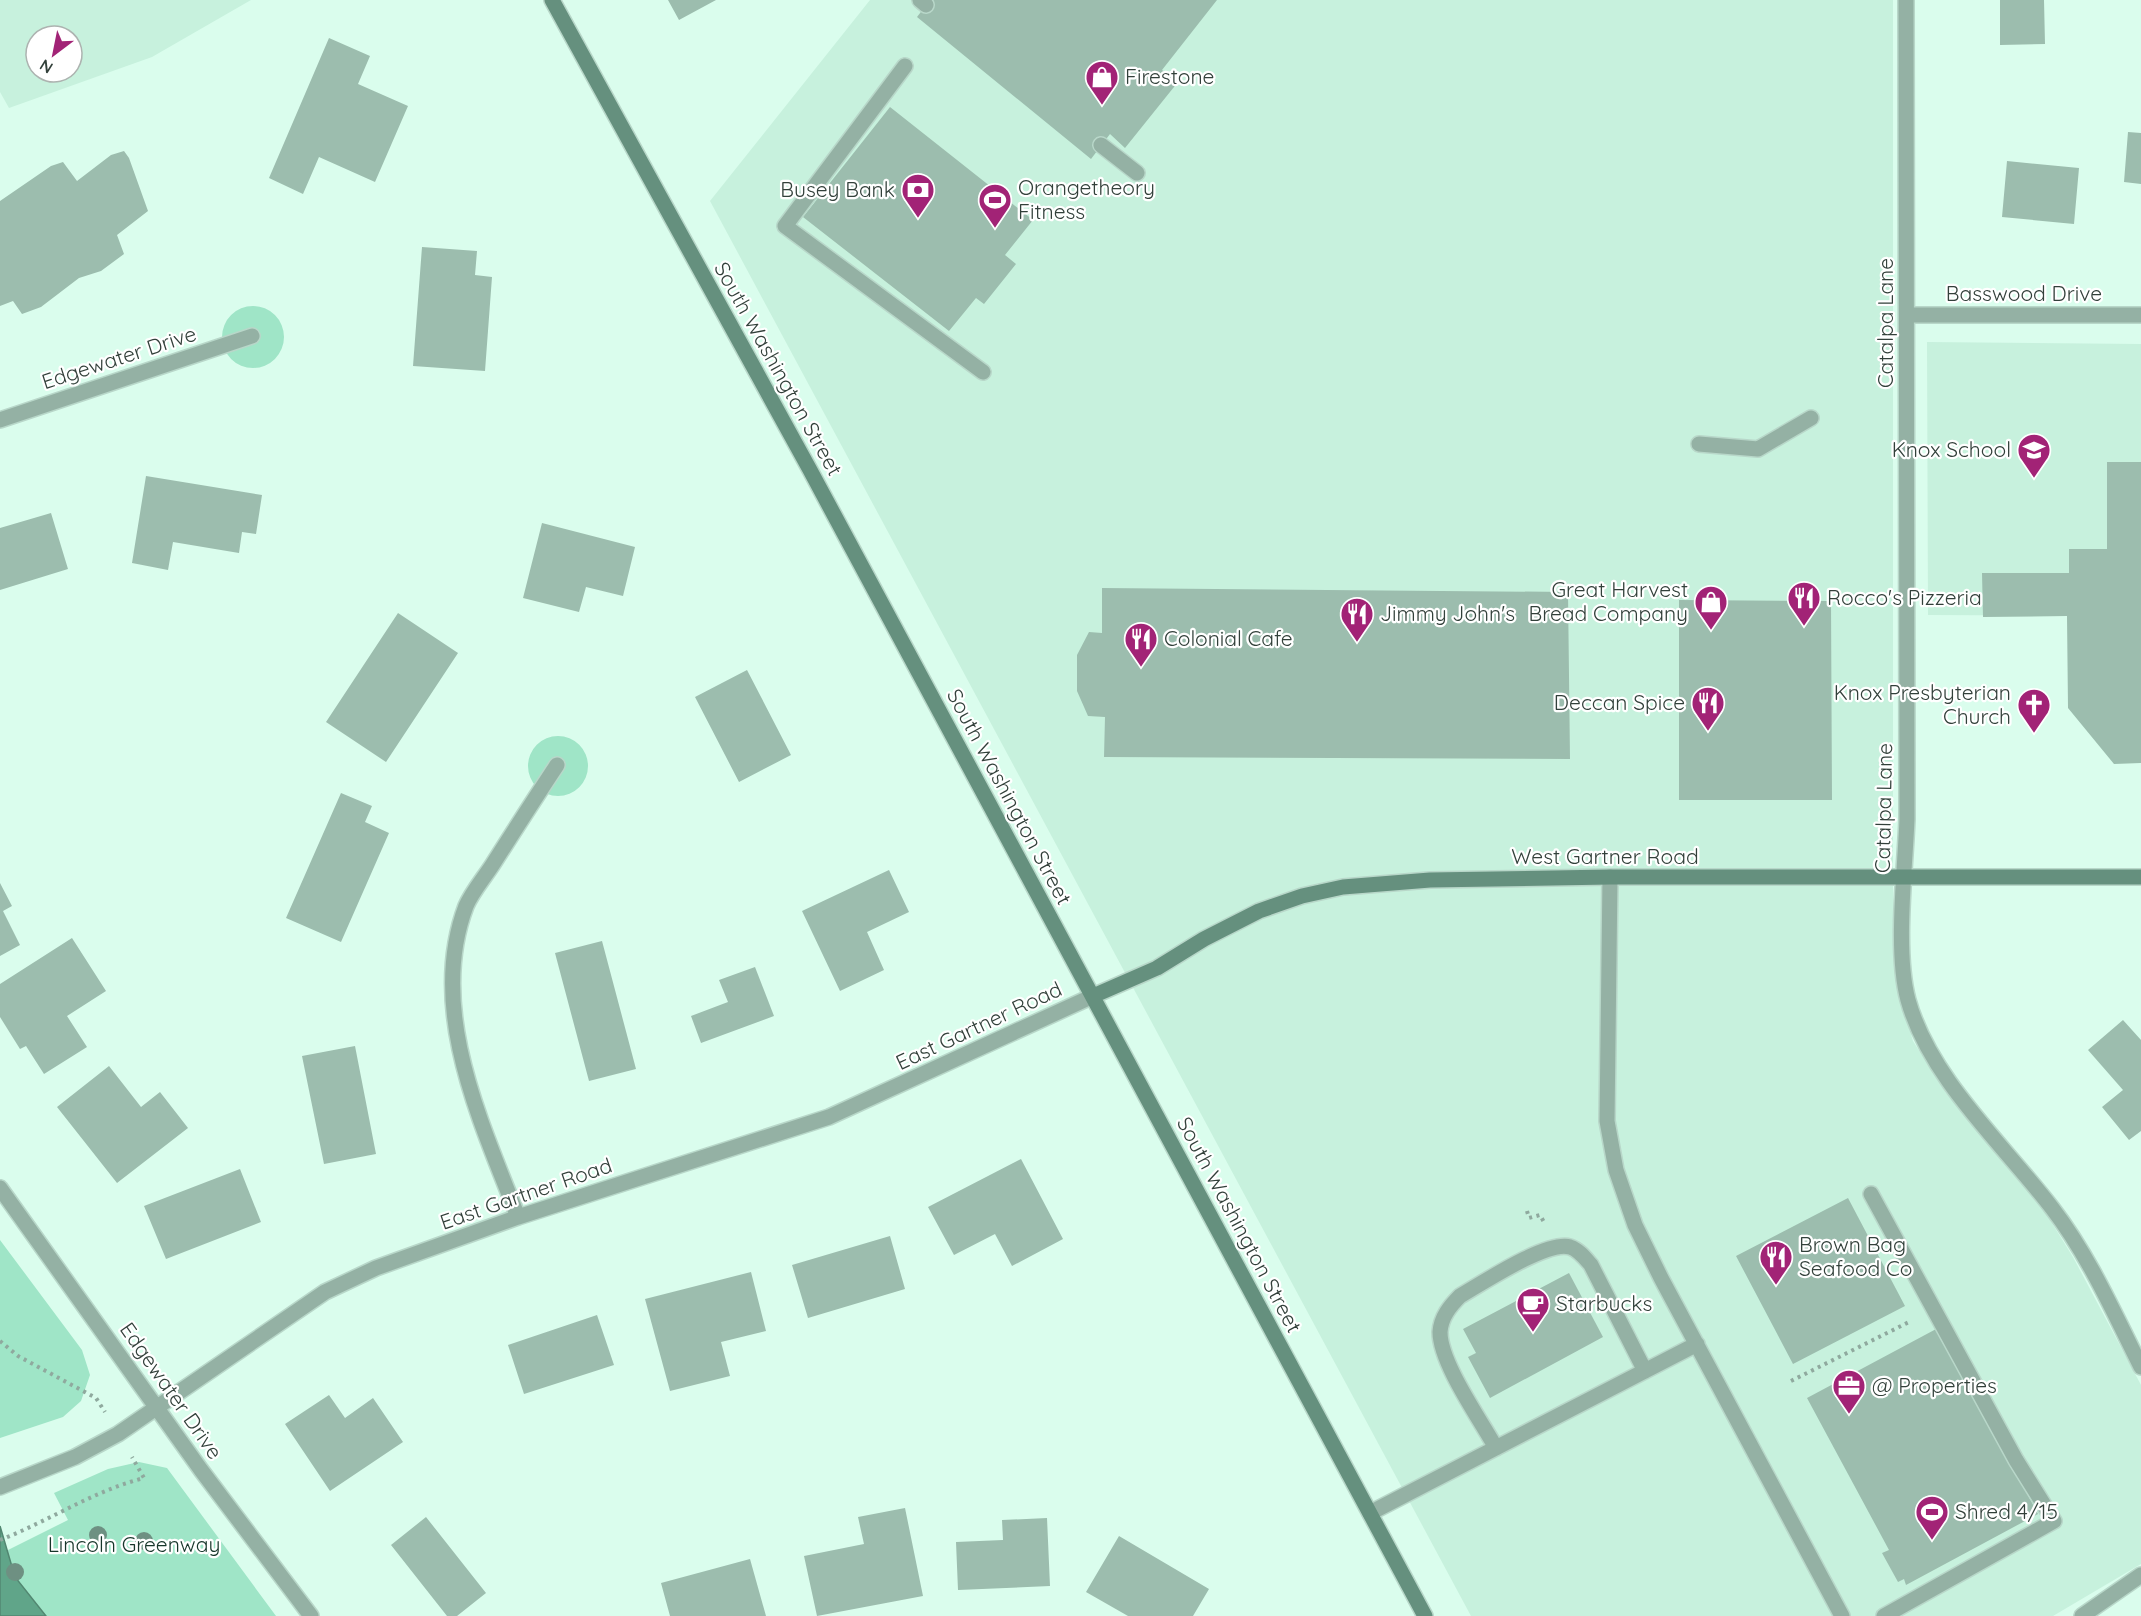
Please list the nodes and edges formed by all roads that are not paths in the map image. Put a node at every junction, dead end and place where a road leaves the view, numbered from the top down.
1 (552, 0) edge
2 (1906, 0) edge
3 (905, 66) dead end
4 (1101, 145) dead end
5 (1137, 173) dead end
6 (1908, 315) junction
7 (2141, 315) edge
8 (252, 336) dead end
9 (983, 372) dead end
10 (1811, 418) dead end
11 (0, 420) edge
12 (1699, 444) dead end
13 (557, 765) dead end
14 (1610, 877) junction
15 (2141, 877) edge
16 (1904, 878) junction
17 (1093, 996) junction
18 (0, 1188) edge
19 (1871, 1194) dead end
20 (518, 1217) junction
21 (1697, 1344) junction
22 (2141, 1367) edge
23 (1645, 1371) junction
24 (157, 1408) junction
25 (1496, 1448) junction
26 (0, 1487) edge
27 (1370, 1512) junction
28 (2141, 1575) edge
29 (311, 1616) edge
30 (1425, 1616) edge
31 (1842, 1616) edge
32 (1884, 1616) edge
33 (2082, 1616) edge

1 - 17 main road, South Washington Street
2 - 6 street, Catalpa Lane
3 - 9 street
4 - 5 street
6 - 7 street, Basswood Drive
6 - 16 street, Catalpa Lane
8 - 11 street, Edgewater Drive
10 - 12 street
13 - 20 street
14 - 16 main road, West Gartner Road
14 - 17 main road, West Gartner Road
14 - 21 street
15 - 16 main road, West Gartner Road
16 - 22 street, Catalpa Lane
17 - 20 street, East Gartner Road
17 - 27 main road, South Washington Street
18 - 24 street, Edgewater Drive
19 - 32 street
20 - 24 street, East Gartner Road
21 - 23 street
21 - 31 street
23 - 25 street
23 - 25 street
24 - 26 street, East Gartner Road
24 - 29 street, Edgewater Drive
25 - 27 street
27 - 30 main road, South Washington Street
28 - 33 street

